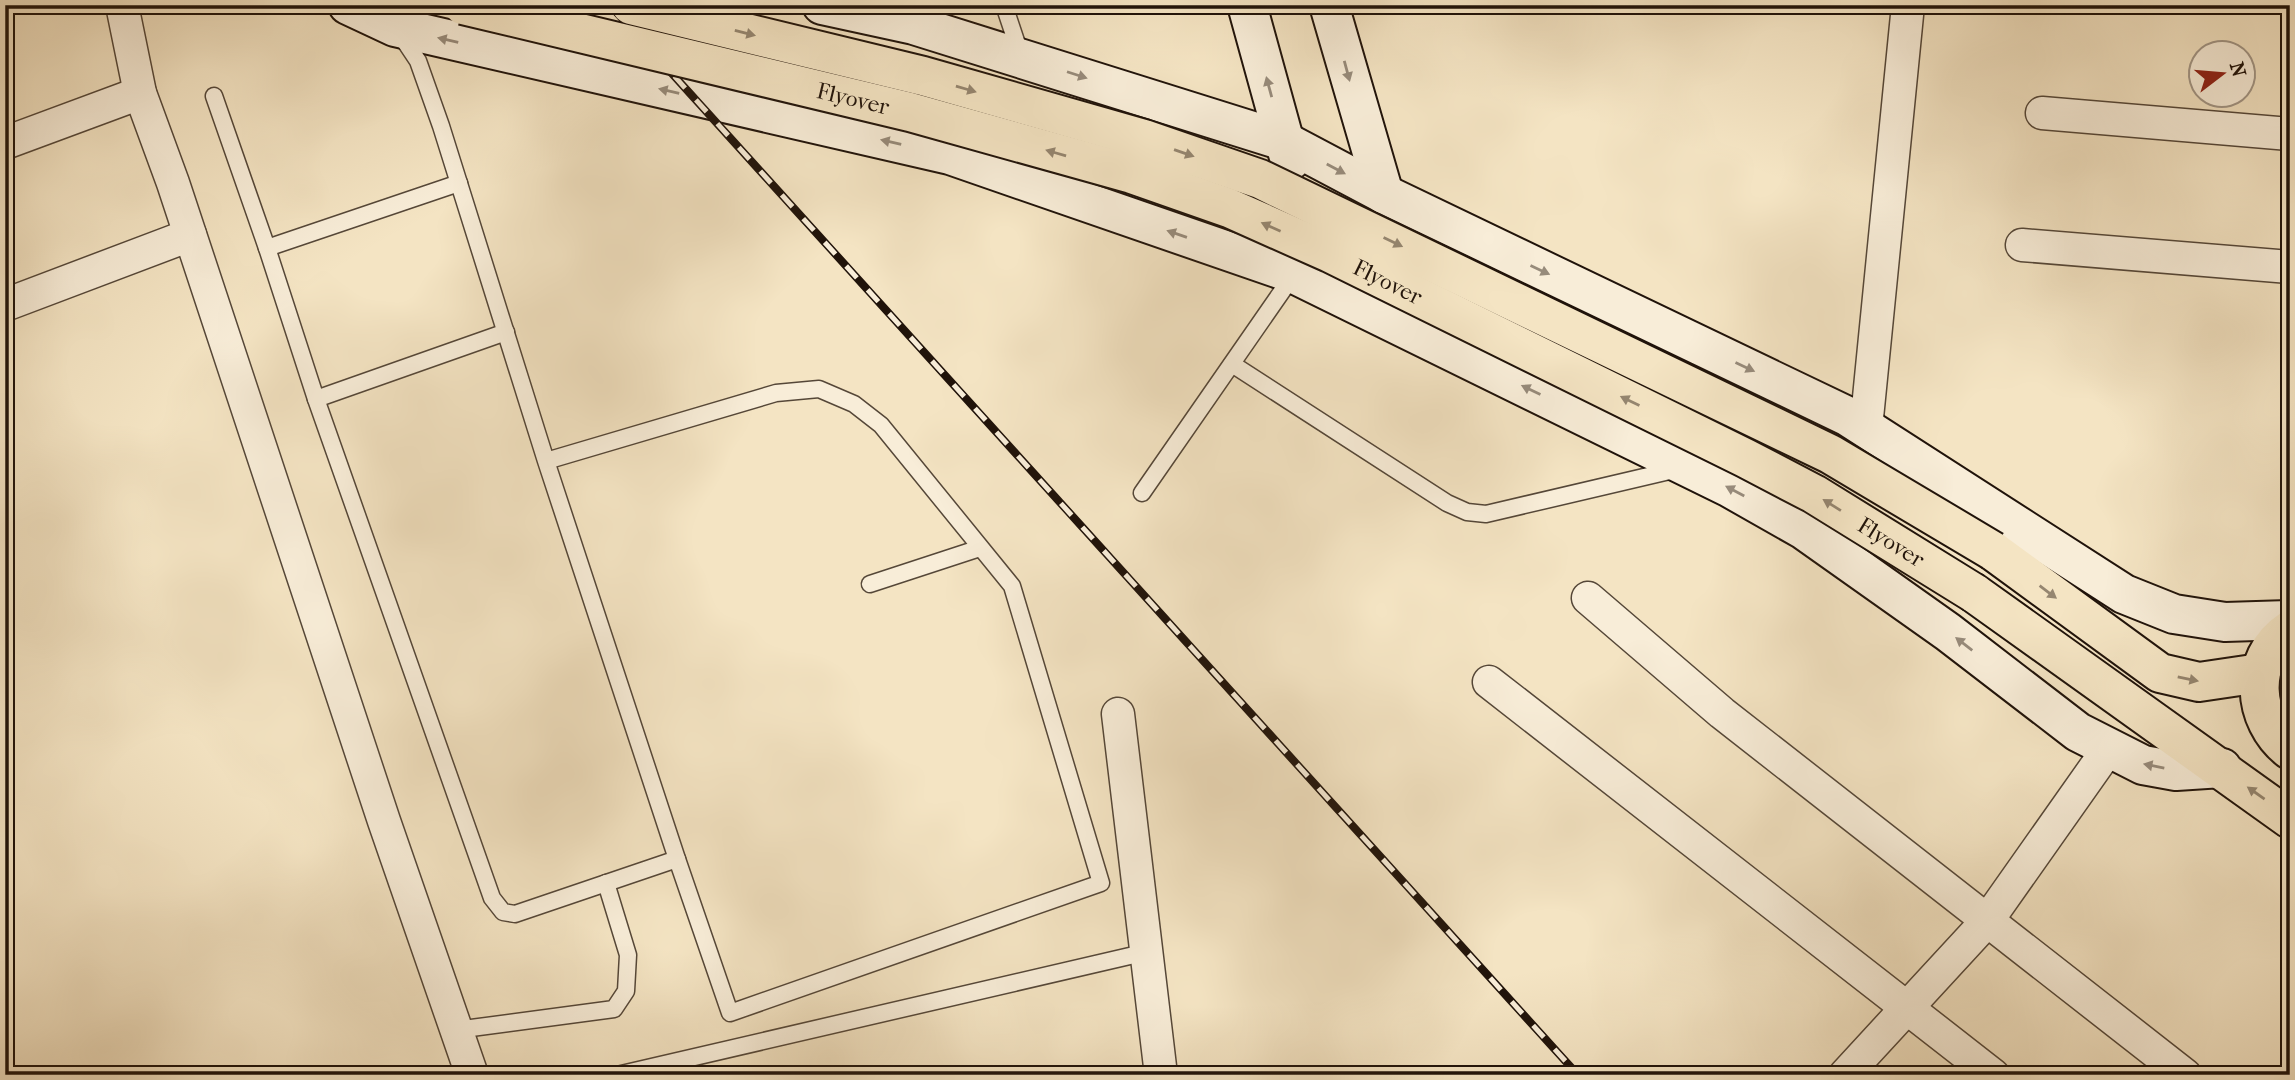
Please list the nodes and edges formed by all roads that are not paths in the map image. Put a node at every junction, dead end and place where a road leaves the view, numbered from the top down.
1 (122, 5) edge
2 (348, 5) edge
3 (463, 5) edge
4 (631, 5) edge
5 (822, 5) edge
6 (1004, 5) edge
7 (1247, 5) edge
8 (1329, 5) edge
9 (1908, 5) edge
10 (395, 27) junction
11 (1022, 57) junction
12 (140, 93) junction
13 (214, 96) dead end
14 (2042, 113) dead end
15 (2290, 134) edge
16 (1284, 141) junction
17 (5, 143) edge
18 (459, 183) junction
19 (1384, 194) junction
20 (190, 235) junction
21 (2022, 245) dead end
22 (267, 248) junction
23 (2290, 267) edge
24 (1294, 274) junction
25 (1333, 293) junction
26 (5, 305) edge
27 (506, 331) junction
28 (1232, 364) junction
29 (316, 399) junction
30 (1866, 428) junction
31 (546, 461) junction
32 (1687, 467) junction
33 (1142, 493) dead end
34 (980, 548) junction
35 (870, 584) dead end
36 (1588, 598) dead end
37 (2290, 620) edge
38 (2290, 630) edge
39 (2260, 673) junction
40 (1489, 682) dead end
41 (1118, 714) dead end
42 (2109, 748) junction
43 (2290, 750) edge
44 (2222, 768) junction
45 (2290, 819) edge
46 (677, 859) junction
47 (606, 883) junction
48 (1987, 921) junction
49 (1147, 951) junction
50 (1907, 1007) junction
51 (456, 1030) junction
52 (472, 1075) edge
53 (617, 1075) edge
54 (1161, 1075) edge
55 (1845, 1075) edge
56 (1993, 1075) edge
57 (2185, 1075) edge

1 - 12 street
2 - 10 street
44 -> 3 main road, Flyover, bridge
4 -> 39 main road, Flyover, bridge
5 - 11 street
6 - 11 lane
16 -> 7 street
8 -> 19 street
9 - 30 street
10 - 18 lane
24 -> 10 street
11 -> 16 street
12 - 17 street
12 - 20 street
13 - 22 lane
14 - 15 street
16 -> 19 street
16 - 25 street
18 - 22 lane
18 - 27 lane
19 -> 30 street
20 - 26 street
20 - 51 street
21 - 23 street
22 - 29 lane
24 - 25 street
24 - 28 lane
32 -> 25 street
27 - 29 lane
27 - 31 lane
28 - 32 lane
28 - 33 lane
29 - 47 lane
30 - 37 street
31 - 34 lane
31 - 46 lane
42 -> 32 street
34 - 35 lane
34 - 46 lane
36 - 48 street
38 - 39 main road
39 - 43 main road
40 - 50 street
41 - 49 street
44 -> 42 street
42 - 48 street
45 -> 44 main road, Flyover
46 - 47 lane
47 - 51 lane
48 - 50 street
48 - 57 street
49 - 53 lane
49 - 54 street
50 - 55 street
50 - 56 street
51 - 52 street

